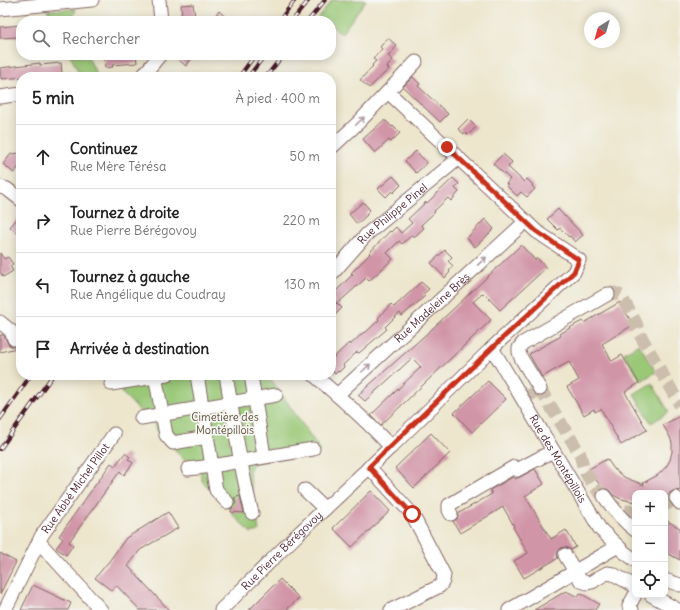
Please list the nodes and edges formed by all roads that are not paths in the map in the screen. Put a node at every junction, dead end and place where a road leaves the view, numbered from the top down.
1 (92, 0) edge
2 (159, 0) edge
3 (0, 9) edge
4 (160, 16) edge
5 (156, 60) edge
6 (416, 62) dead end
7 (146, 72) edge
8 (388, 92) junction
9 (16, 95) edge
10 (0, 97) edge
11 (336, 143) edge
12 (459, 158) junction
13 (0, 187) edge
14 (16, 196) edge
15 (526, 221) junction
16 (336, 269) edge
17 (608, 294) dead end
18 (0, 322) edge
19 (14, 339) dead end
20 (492, 348) junction
21 (135, 380) edge
22 (159, 380) edge
23 (198, 380) edge
24 (227, 380) edge
25 (252, 380) edge
26 (320, 380) edge
27 (111, 384) dead end
28 (540, 389) dead end
29 (337, 394) junction
30 (276, 395) dead end
31 (254, 399) junction
32 (231, 403) junction
33 (202, 408) junction
34 (162, 414) junction
35 (141, 418) dead end
36 (114, 434) dead end
37 (208, 437) junction
38 (391, 447) junction
39 (313, 449) dead end
40 (553, 451) junction
41 (264, 456) junction
42 (240, 461) junction
43 (212, 466) junction
44 (369, 467) junction
45 (188, 469) dead end
46 (254, 469) dead end
47 (305, 490) dead end
48 (604, 496) dead end
49 (227, 502) dead end
50 (325, 509) junction
51 (252, 513) dead end
52 (451, 514) dead end
53 (632, 527) edge
54 (39, 542) junction
55 (618, 546) junction
56 (565, 555) dead end
57 (632, 558) edge
58 (575, 571) junction
59 (668, 581) edge
60 (632, 584) edge
61 (680, 585) edge
62 (633, 598) edge
63 (656, 598) edge
64 (5, 610) edge
65 (101, 610) edge
66 (221, 610) edge
67 (391, 610) edge
68 (509, 610) edge
69 (632, 610) edge
70 (678, 610) edge

1 - 3 street
2 - 4 street
5 - 7 street
6 - 8 street
11 -> 8 street
8 - 12 street
9 - 10 street
12 - 15 street
12 - 16 street, Rue Philippe Pinel
13 - 14 street
15 - 20 street, Rue Pierre Bérégovoy
29 -> 15 street, Rue Madeleine Brès
17 - 28 street
18 - 19 street
20 - 38 street, Rue Pierre Bérégovoy
20 - 40 street, Rue des Montépillois
21 - 27 street
22 - 34 street
23 - 33 street
24 - 32 street
25 - 31 street
26 - 29 street
29 - 38 street
30 - 31 street
31 - 32 street
31 - 41 street
32 - 33 street
32 - 42 street
33 - 34 street
33 - 37 street
34 - 35 street
34 - 37 street
36 - 54 street, Rue Abbé Michel Pillot
37 - 43 street
38 - 44 street, Rue Pierre Bérégovoy
39 - 41 street
40 - 52 street
40 - 55 street, Rue des Montépillois
41 - 42 street
42 - 43 street
42 - 46 street
42 - 51 street
43 - 45 street
43 - 49 street
44 - 50 street, Rue Pierre Bérégovoy
44 - 67 street
47 - 50 street, Rue Pierre Bérégovoy
48 - 53 street
50 - 66 street, Rue Pierre Bérégovoy
54 - 64 street, Rue Abbé Michel Pillot
54 - 65 street, Rue Abbé Michel Pillot
55 - 57 street, Rue des Montépillois
55 - 58 street
56 - 58 street
58 - 60 street
58 - 68 street
59 - 61 street
62 - 69 street
63 - 70 street

